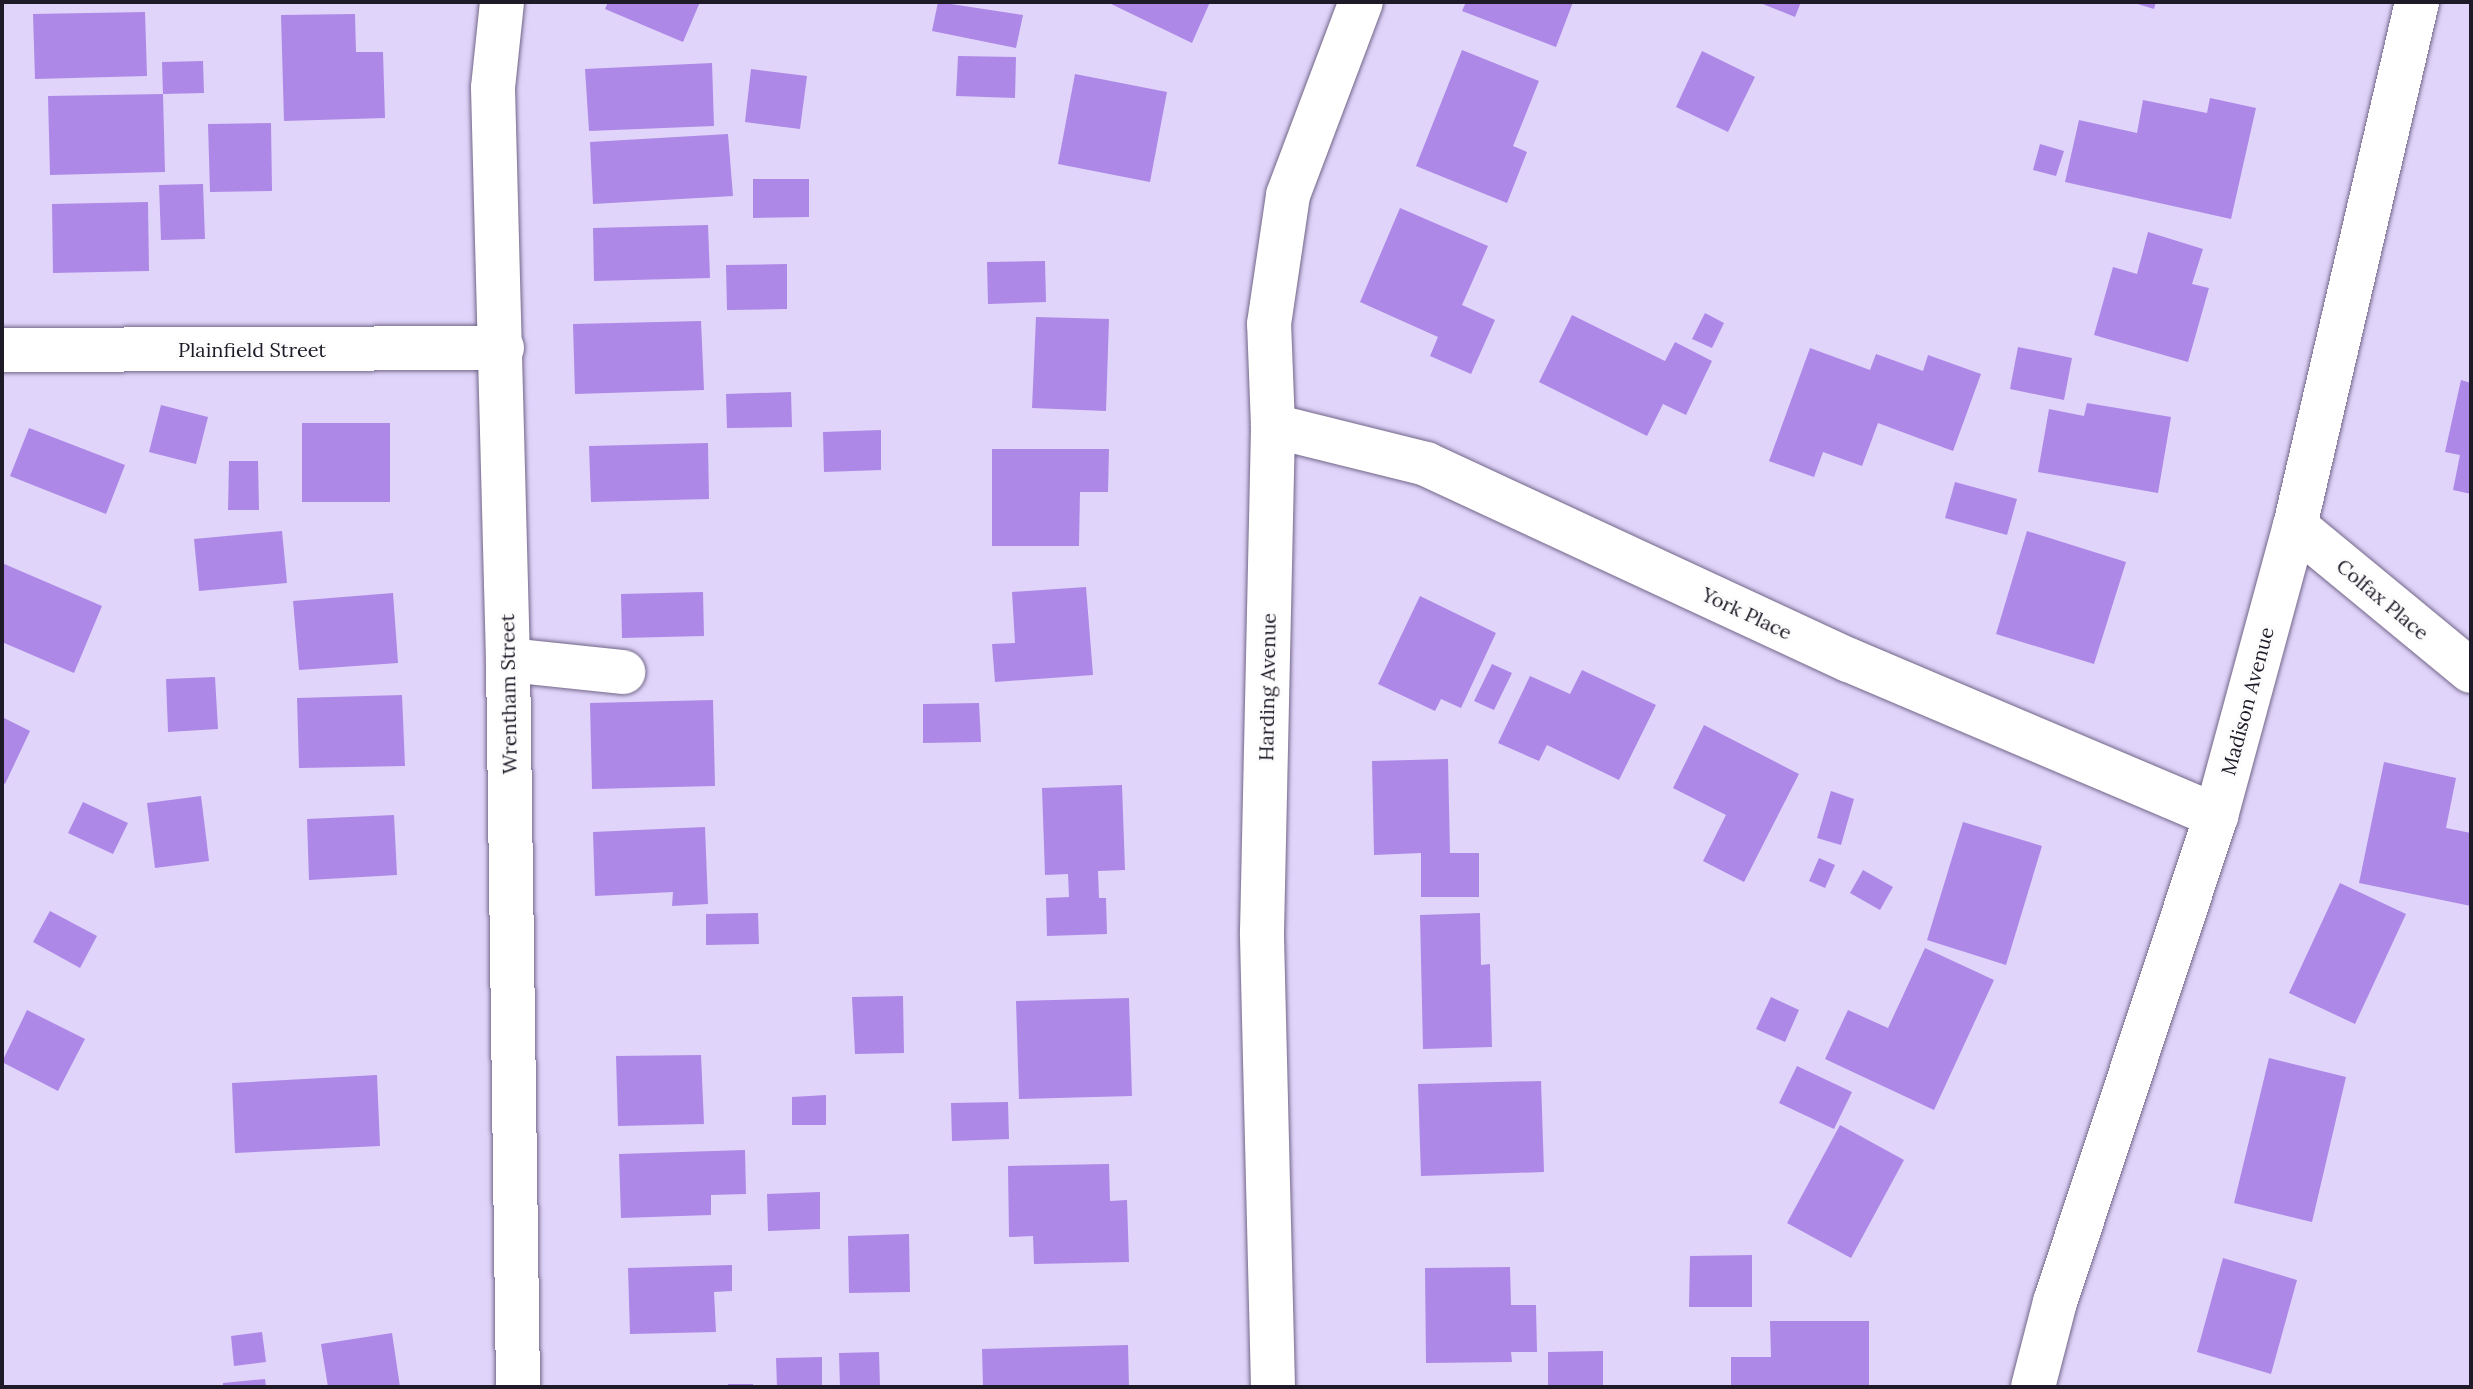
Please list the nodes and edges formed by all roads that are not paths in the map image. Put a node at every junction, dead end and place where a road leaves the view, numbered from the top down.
1 (502, 2) edge
2 (1361, 2) edge
3 (2417, 2) edge
4 (502, 348) junction
5 (2, 350) edge
6 (1273, 426) junction
7 (2295, 526) junction
8 (508, 660) junction
9 (2471, 671) edge
10 (623, 672) dead end
11 (2216, 816) junction
12 (518, 1387) edge
13 (1273, 1387) edge
14 (2033, 1387) edge

1 - 4 street, Wrentham Street
2 - 6 street, Harding Avenue
3 - 7 street, Madison Avenue
4 - 5 street, Plainfield Street
4 - 8 street, Wrentham Street
6 - 11 street, York Place
6 - 13 street, Harding Avenue
7 - 9 street, Colfax Place
7 - 11 street, Madison Avenue
8 - 10 street
8 - 12 street, Wrentham Street
11 - 14 street, Madison Avenue

